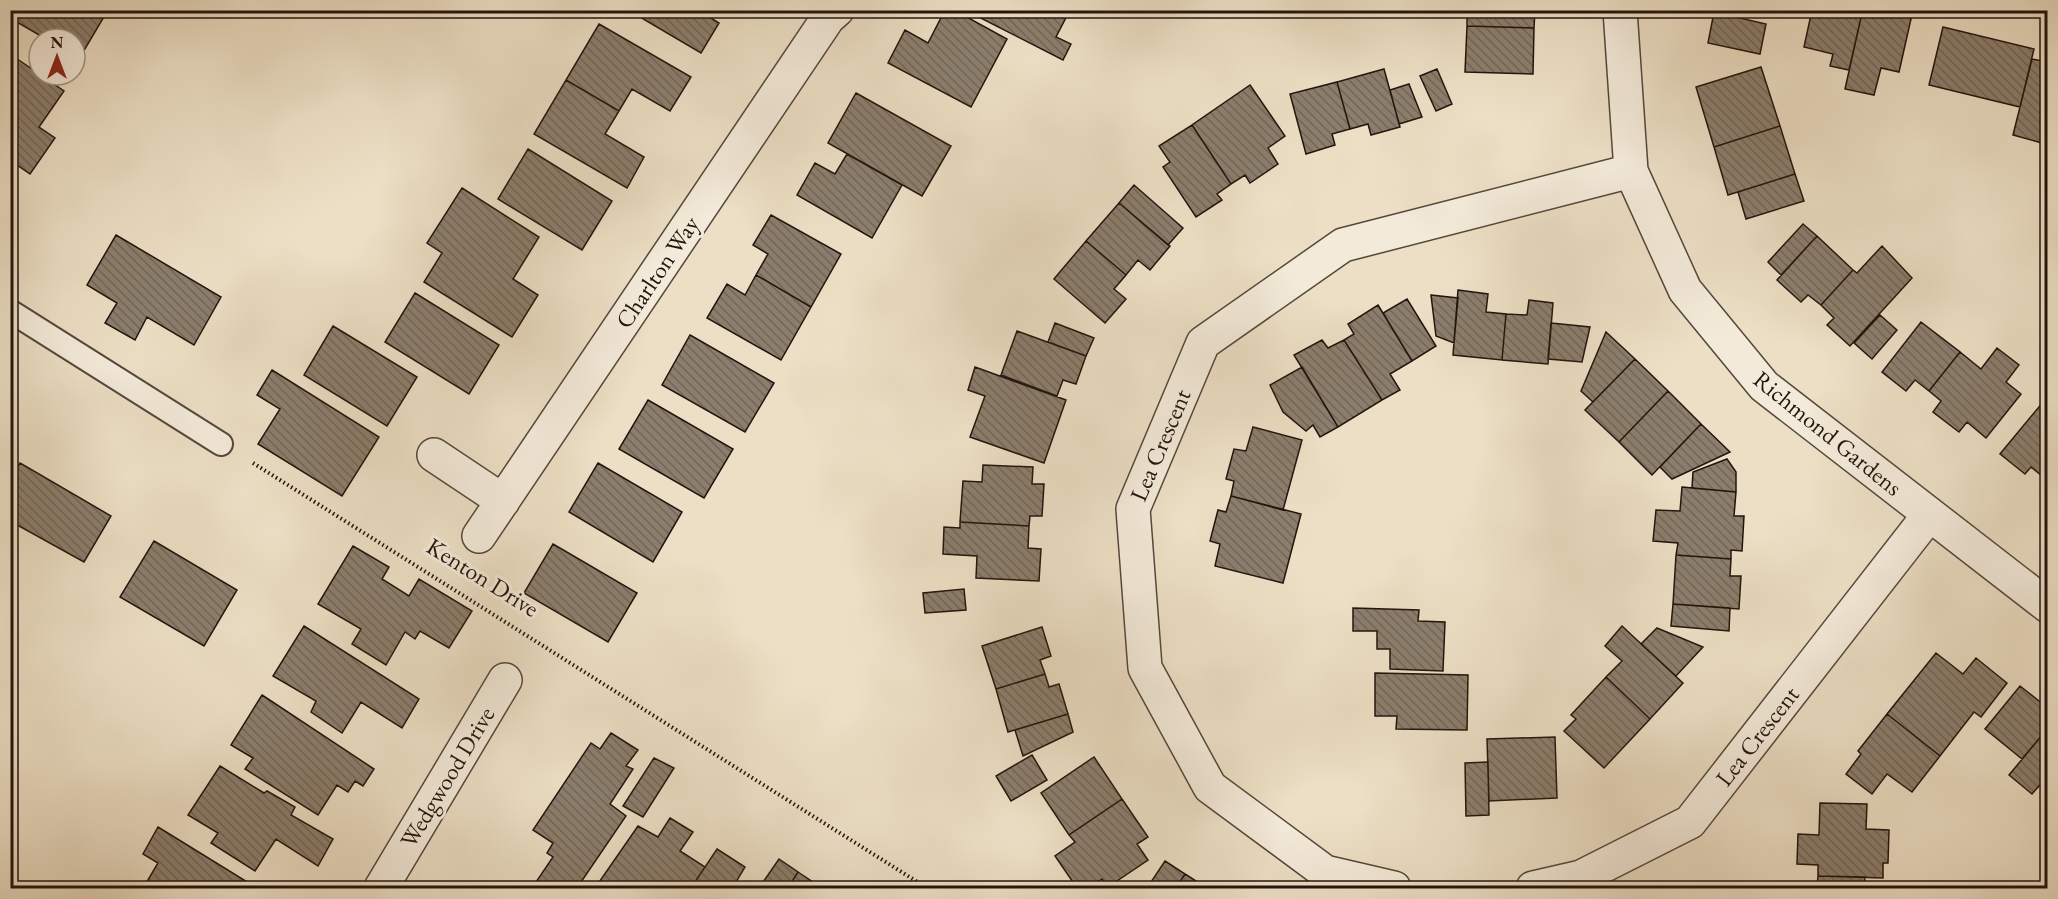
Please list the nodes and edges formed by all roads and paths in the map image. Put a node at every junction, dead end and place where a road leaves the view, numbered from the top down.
1 (837, 10) edge
2 (1620, 10) edge
3 (1631, 171) junction
4 (10, 311) edge
5 (222, 444) joint
6 (434, 456) dead end
7 (503, 501) junction
8 (1929, 515) junction
9 (479, 536) dead end
10 (2048, 606) edge
11 (505, 680) dead end
12 (394, 884) edge
13 (927, 888) edge
14 (1394, 888) edge
15 (1533, 888) edge

1 - 7 street, Charlton Way
2 - 3 street, Richmond Gardens
3 - 8 street, Richmond Gardens
3 - 14 street, Lea Crescent
4 - 5 lane
5 - 13 path, Kenton Drive
6 - 7 street
7 - 9 street, Charlton Way
8 - 10 street, Richmond Gardens
8 - 15 street, Lea Crescent
11 - 12 street, Wedgwood Drive

